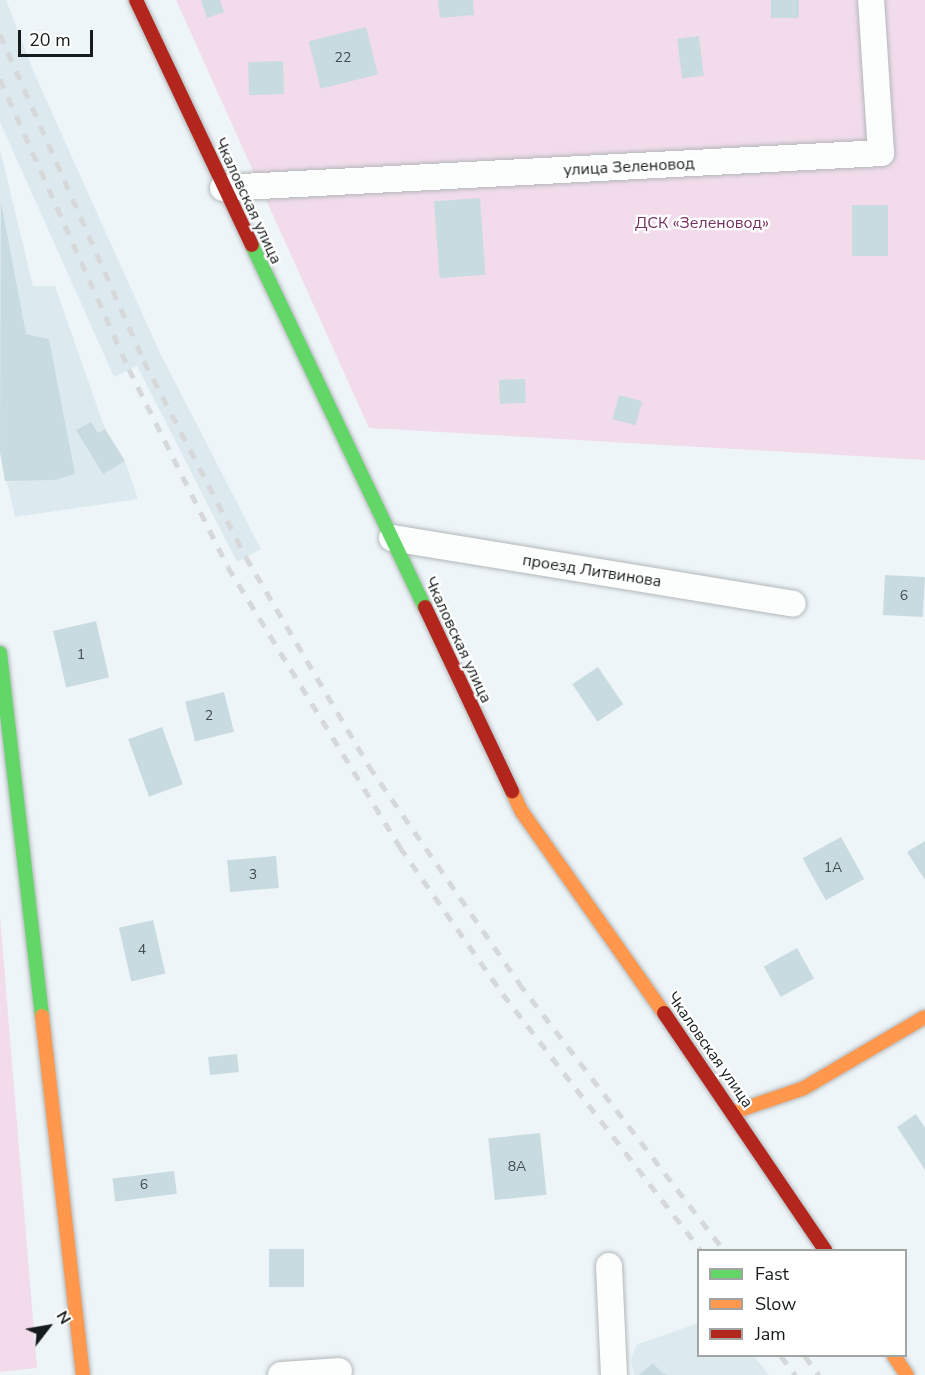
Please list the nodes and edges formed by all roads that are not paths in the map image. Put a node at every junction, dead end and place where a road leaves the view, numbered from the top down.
1 (136, 0) edge
2 (871, 0) edge
3 (223, 188) junction
4 (392, 538) junction
5 (793, 604) dead end
6 (0, 653) edge
7 (925, 1017) edge
8 (734, 1112) junction
9 (824, 1249) edge
10 (609, 1266) dead end
11 (895, 1357) edge
12 (339, 1371) dead end
13 (83, 1375) edge
14 (281, 1375) edge
15 (614, 1375) edge
16 (907, 1375) edge

1 - 3 street, Чкаловская улица
2 - 3 street, улица Зеленовод
3 - 4 street, Чкаловская улица
4 - 5 street, проезд Литвинова
4 - 8 street, Чкаловская улица
6 - 13 street
7 - 8 street
8 - 9 street, Чкаловская улица
10 - 15 street
11 - 16 street
12 - 14 street

